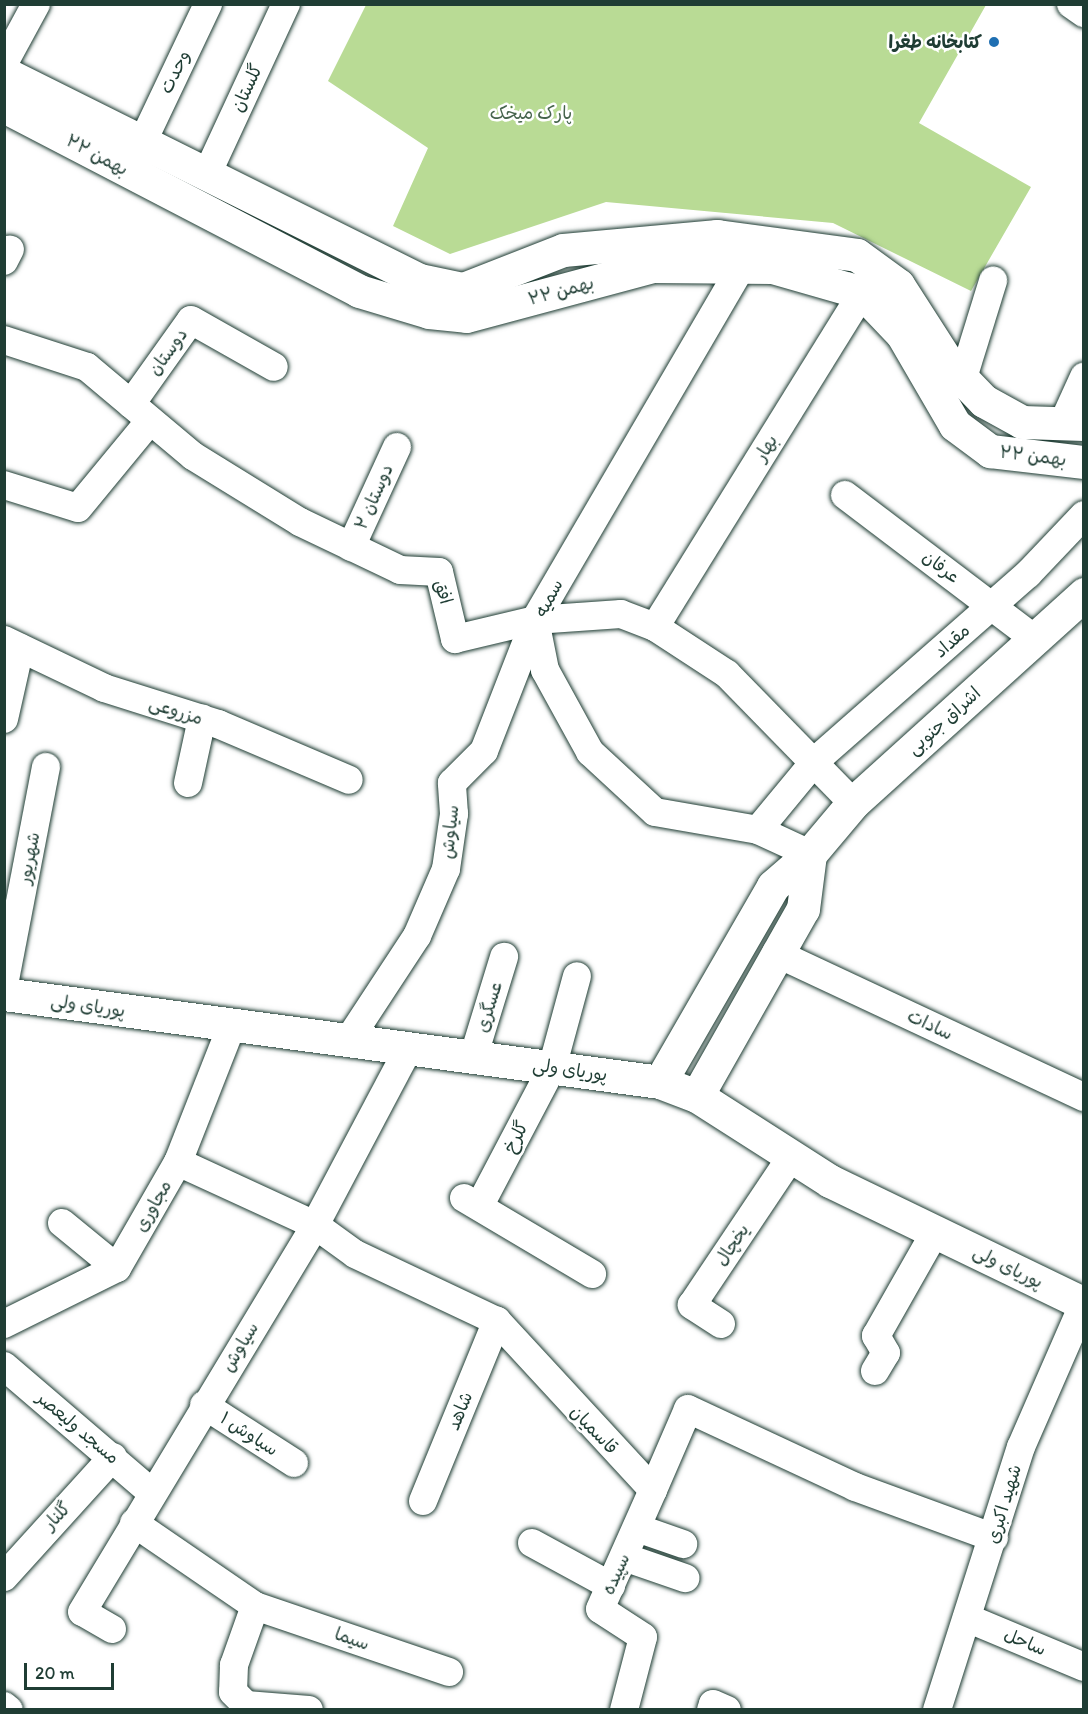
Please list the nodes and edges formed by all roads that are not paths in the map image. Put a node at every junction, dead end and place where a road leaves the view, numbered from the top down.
1 (36, 4) edge
2 (208, 4) edge
3 (286, 4) edge
4 (1071, 4) edge
5 (1083, 13) edge
6 (4, 63) edge
7 (4, 73) edge
8 (4, 106) edge
9 (143, 141) junction
10 (208, 172) junction
11 (742, 266) junction
12 (870, 281) junction
13 (993, 281) dead end
14 (4, 340) edge
15 (274, 367) dead end
16 (1083, 377) edge
17 (963, 378) junction
18 (139, 413) junction
19 (1073, 424) edge
20 (397, 447) dead end
21 (1083, 462) edge
22 (4, 485) edge
23 (845, 495) dead end
24 (1083, 515) edge
25 (351, 547) junction
26 (1083, 594) edge
27 (992, 606) junction
28 (535, 620) junction
29 (655, 627) junction
30 (1035, 639) junction
31 (12, 644) edge
32 (4, 719) edge
33 (202, 719) junction
34 (815, 761) junction
35 (46, 767) dead end
36 (349, 780) dead end
37 (188, 783) dead end
38 (853, 803) junction
39 (759, 830) junction
40 (810, 854) junction
41 (776, 953) junction
42 (504, 957) dead end
43 (577, 976) dead end
44 (4, 985) edge
45 (4, 994) edge
46 (232, 1025) junction
47 (348, 1041) junction
48 (408, 1049) junction
49 (473, 1058) junction
50 (552, 1068) junction
51 (660, 1082) junction
52 (697, 1096) junction
53 (1083, 1097) edge
54 (791, 1157) junction
55 (178, 1162) junction
56 (62, 1223) dead end
57 (315, 1226) junction
58 (935, 1232) junction
59 (117, 1268) junction
60 (592, 1274) dead end
61 (1083, 1304) edge
62 (497, 1321) junction
63 (4, 1324) edge
64 (721, 1324) dead end
65 (875, 1371) dead end
66 (8, 1377) edge
67 (204, 1405) junction
68 (113, 1457) junction
69 (294, 1463) dead end
70 (653, 1490) junction
71 (152, 1491) junction
72 (423, 1501) dead end
73 (134, 1523) junction
74 (637, 1528) junction
75 (994, 1538) junction
76 (532, 1543) dead end
77 (683, 1544) dead end
78 (624, 1557) junction
79 (4, 1577) edge
80 (686, 1578) dead end
81 (611, 1586) junction
82 (255, 1606) junction
83 (967, 1618) junction
84 (112, 1629) dead end
85 (1083, 1667) edge
86 (449, 1672) dead end
87 (4, 1706) edge
88 (9, 1710) edge
89 (309, 1710) edge
90 (624, 1710) edge
91 (711, 1710) edge
92 (726, 1710) edge
93 (937, 1710) edge

1 - 6 street
2 - 9 street, وحدت
3 - 10 street, گلستان
4 - 5 street
7 - 9 street, ۲۲ بهمن
8 - 11 street, ۲۲ بهمن
9 - 10 street, ۲۲ بهمن
10 - 12 street, ۲۲ بهمن
11 - 12 street, ۲۲ بهمن
11 - 28 street, سمیه
12 - 17 street, ۲۲ بهمن
12 - 21 street, ۲۲ بهمن
12 - 29 street, بهار
13 - 17 street
14 - 18 street, افق
15 - 18 street, دوستان
16 - 19 street
17 - 19 street, ۲۲ بهمن
18 - 22 street, دوستان
18 - 25 street, افق
20 - 25 street, دوستان ۲
23 - 27 street, عرفان
24 - 27 street, مقداد
25 - 28 street, افق
26 - 30 street, اشراق جنوبی
27 - 30 street, عرفان
27 - 34 street, مقداد
28 - 29 street, افق
28 - 39 street, سمیه
28 - 47 street, سیاوش
29 - 34 street, افق
30 - 38 street, اشراق جنوبی
31 - 32 street
31 - 33 street, مزروعی
33 - 36 street, مزروعی
33 - 37 street
34 - 38 street, افق
34 - 39 street, مقداد
35 - 44 street, شهریور
38 - 40 street, اشراق جنوبی
39 - 40 street, سمیه
40 - 41 street
40 - 51 street, اشراق جنوبی
41 - 52 street
41 - 53 street, سادات
42 - 49 street, عسگری
43 - 50 street, گلرخ
45 - 46 street, پوریای ولی
46 - 47 street, پوریای ولی
46 - 55 street, مجاوری
47 - 48 street, پوریای ولی
48 - 49 street, پوریای ولی
48 - 57 street, سیاوش
49 - 50 street, پوریای ولی
50 - 51 street, پوریای ولی
50 - 60 street, گلرخ
51 - 52 street, پوریای ولی
52 - 54 street, پوریای ولی
54 - 58 street, پوریای ولی
54 - 64 street, یخچال
55 - 57 street, قاسمیان
55 - 59 street, مجاوری
56 - 59 street
57 - 62 street, قاسمیان
57 - 67 street, سیاوش
58 - 61 street, پوریای ولی
58 - 65 street
59 - 63 street
61 - 75 street, شهید اکبری
62 - 70 street, قاسمیان
62 - 72 street, شاهد
66 - 68 street, مسجد ولیعصر
67 - 69 street, سیاوش ۱
67 - 71 street, سیاوش
68 - 71 street, مسجد ولیعصر
68 - 79 street, گلنار
70 - 74 street, سپیده
70 - 75 street
71 - 73 street, سیاوش
73 - 82 street, سیما
73 - 84 street, سیاوش
74 - 77 street
74 - 78 street, سپیده
75 - 83 street, شهید اکبری
76 - 81 street
78 - 80 street
78 - 81 street, سپیده
81 - 90 street, سپیده
82 - 86 street, سیما
82 - 89 street
83 - 85 street, ساحل
83 - 93 street, شهید اکبری
87 - 88 street
91 - 92 street

